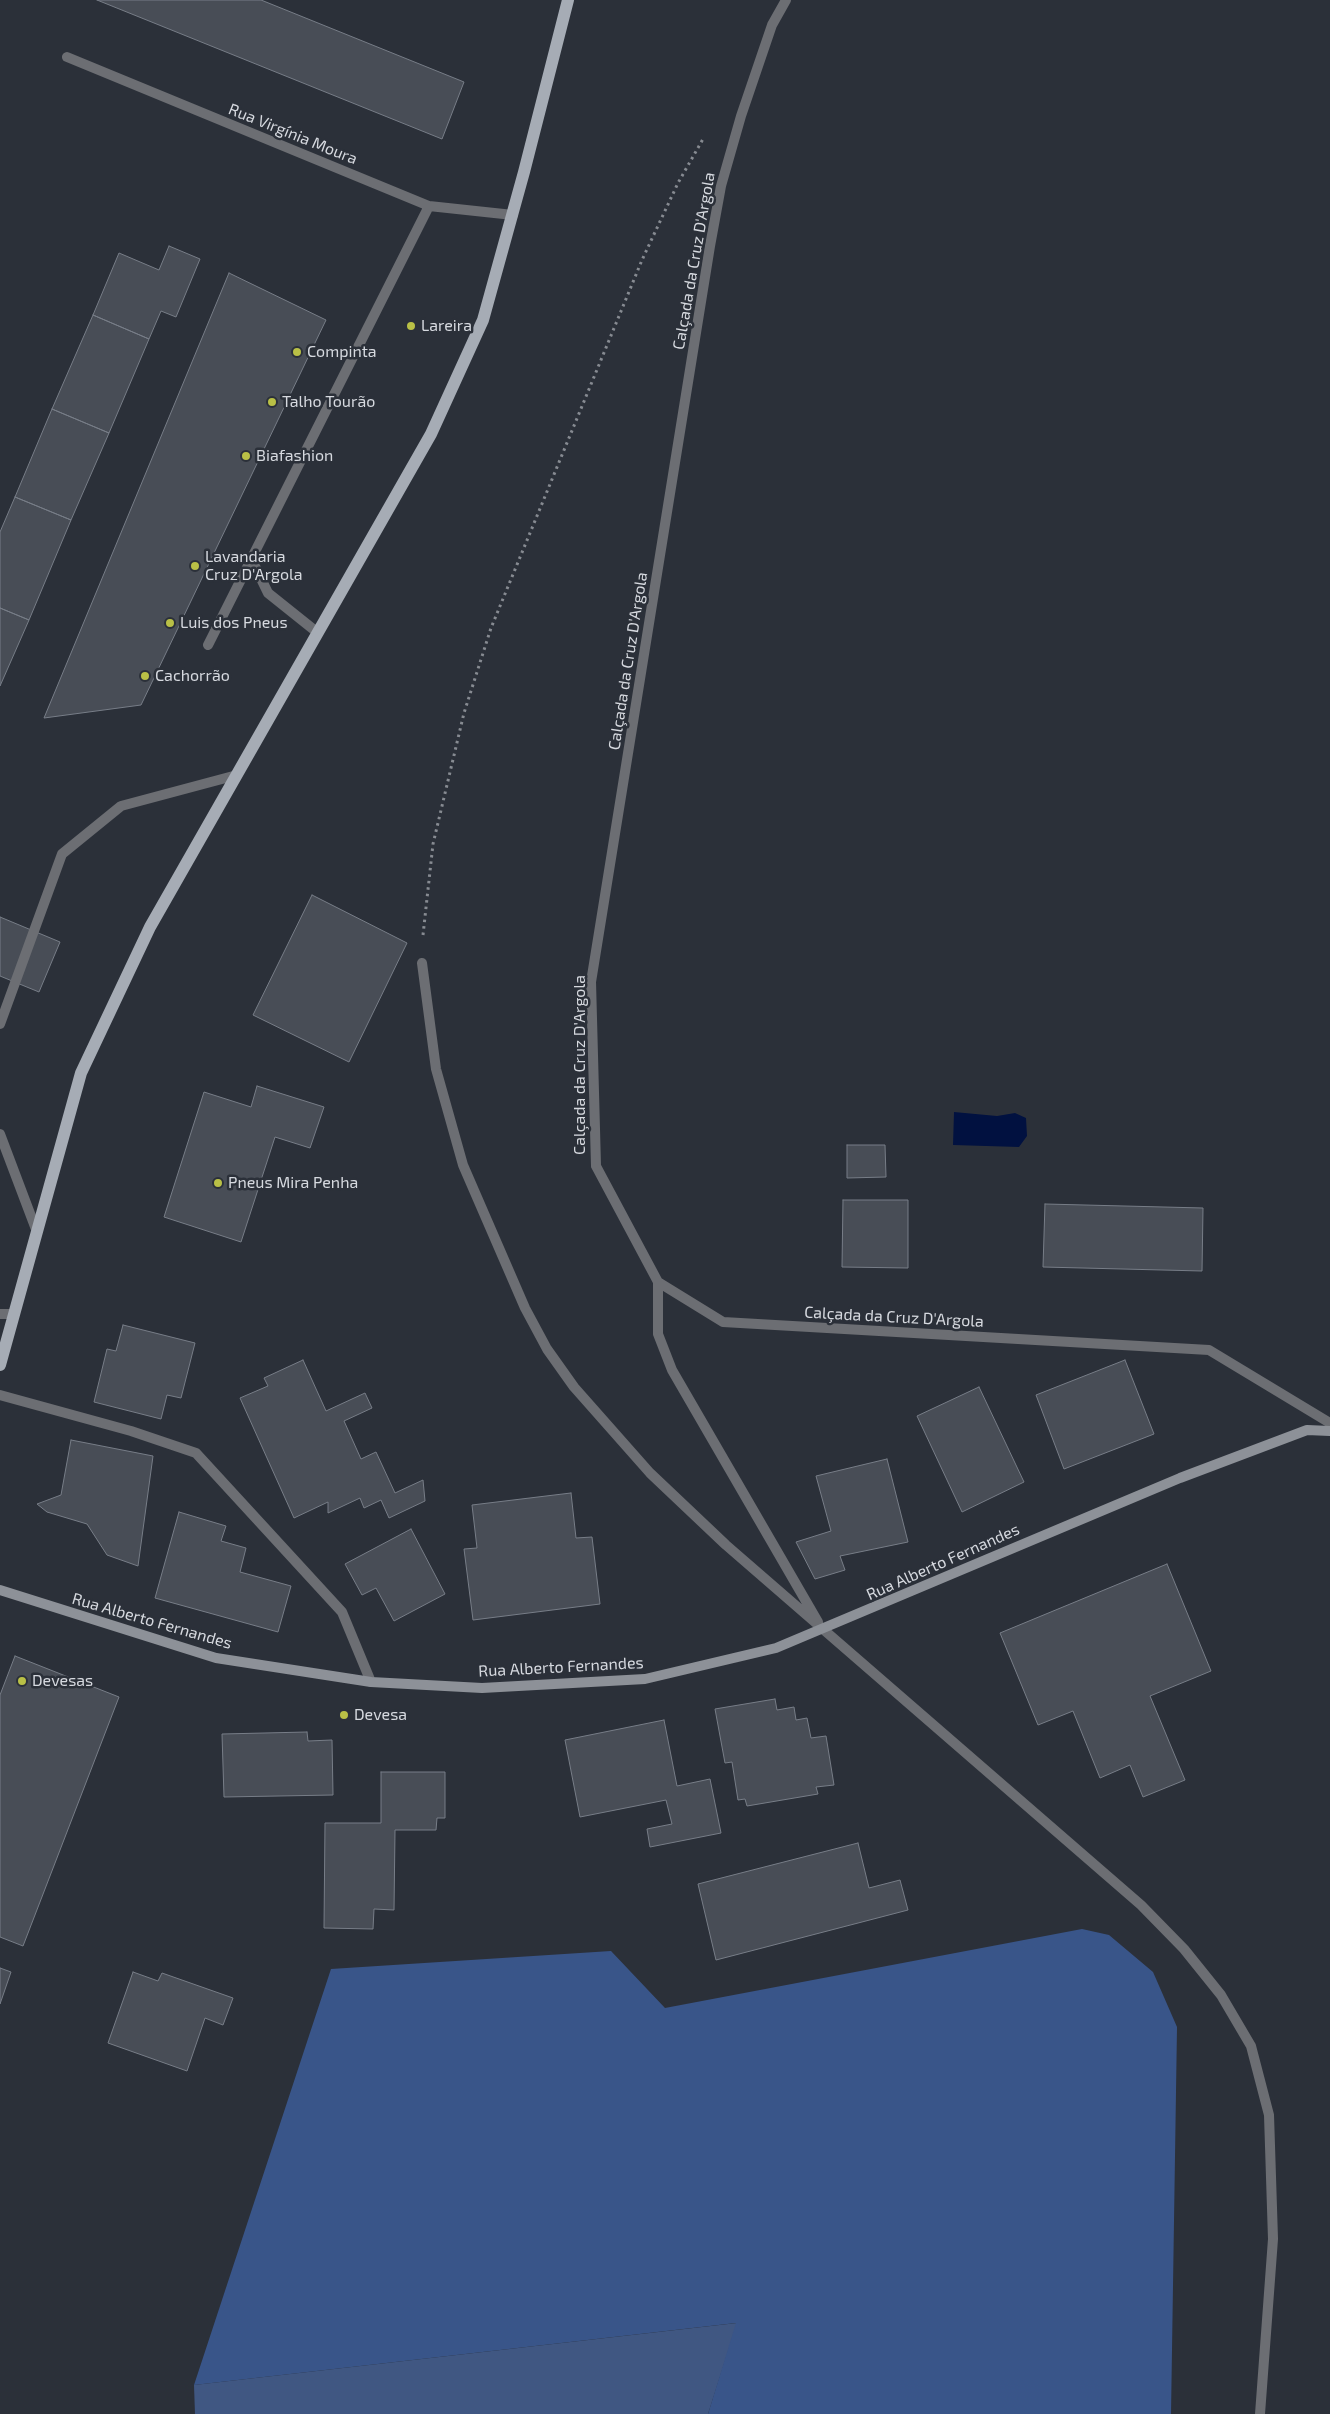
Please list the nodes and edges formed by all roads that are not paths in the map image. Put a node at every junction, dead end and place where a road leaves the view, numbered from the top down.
1 (568, 0) edge
2 (786, 0) edge
3 (67, 57) dead end
4 (429, 206) junction
5 (513, 215) junction
6 (252, 558) junction
7 (318, 633) junction
8 (208, 645) dead end
9 (237, 775) junction
10 (422, 963) road end
11 (0, 1024) edge
12 (0, 1134) edge
13 (37, 1232) junction
14 (658, 1282) junction
15 (6, 1314) edge
16 (0, 1365) edge
17 (0, 1395) edge
18 (1330, 1422) edge
19 (1330, 1430) edge
20 (0, 1590) edge
21 (823, 1630) junction
22 (371, 1682) junction
23 (1260, 2414) edge

1 - 5 main road
2 - 14 street, Calçada da Cruz D'Argola
3 - 4 street, Rua Virgínia Moura
4 - 5 street, Rua Virgínia Moura
4 - 6 street
5 - 7 main road
6 - 7 street
6 - 8 street
7 - 9 main road
9 - 11 street
9 - 13 main road
10 - 21 street
12 - 13 street
13 - 15 main road
14 - 18 street, Calçada da Cruz D'Argola
14 - 21 street
15 - 16 main road
17 - 22 street
19 - 21 main road, Rua Alberto Fernandes
20 - 22 main road, Rua Alberto Fernandes
21 - 22 main road, Rua Alberto Fernandes
21 - 23 street

